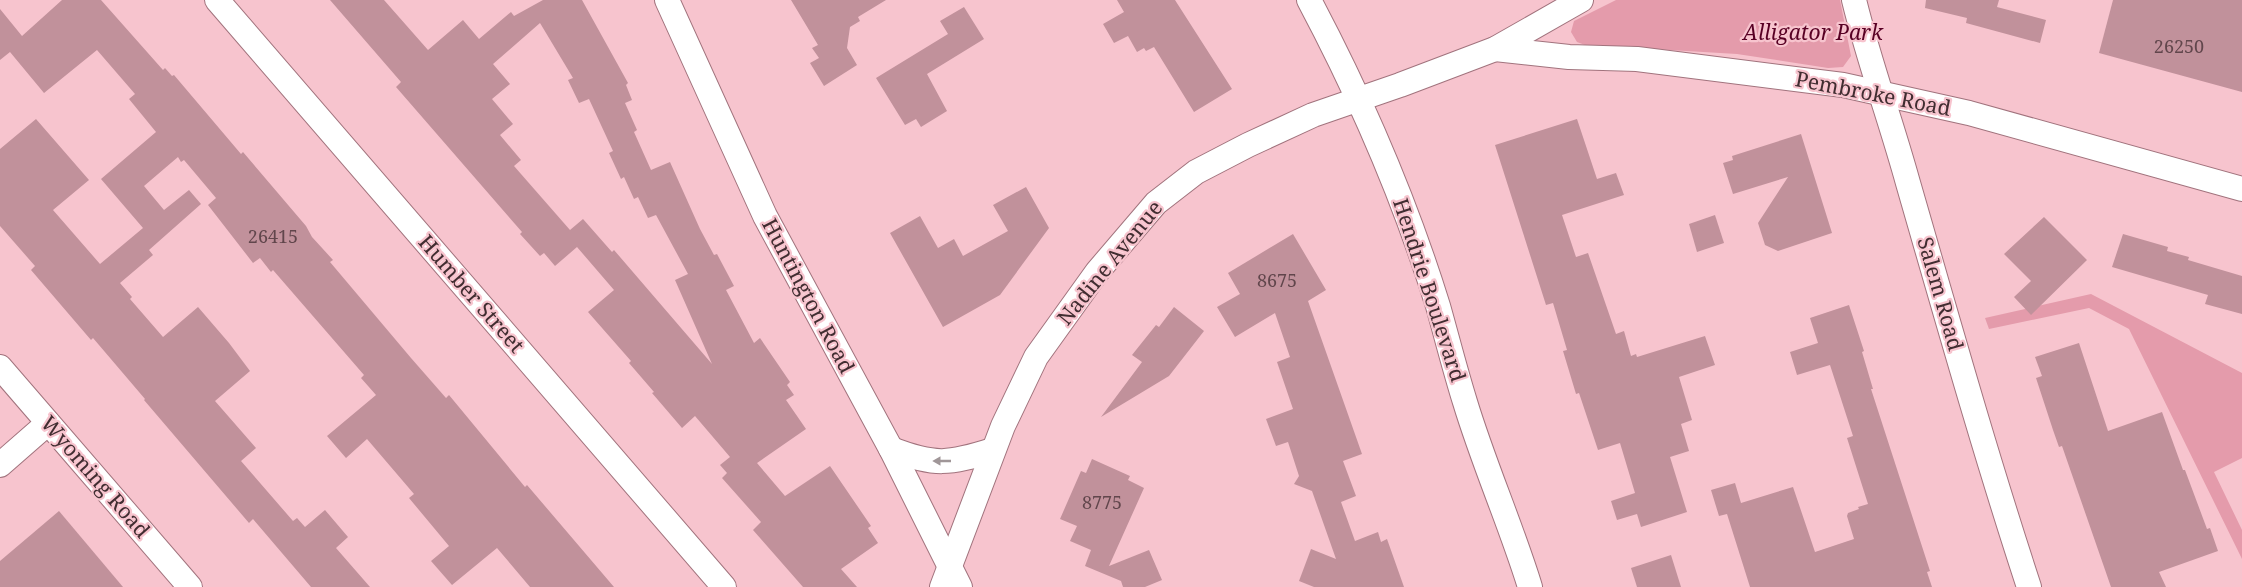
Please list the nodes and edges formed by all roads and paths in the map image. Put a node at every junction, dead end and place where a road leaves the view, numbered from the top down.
1 (217, 0) edge
2 (667, 0) edge
3 (1309, 0) edge
4 (1581, 0) edge
5 (1854, 0) edge
6 (1495, 49) junction
7 (1882, 93) junction
8 (1358, 99) junction
9 (2242, 189) edge
10 (0, 367) edge
11 (48, 423) junction
12 (891, 449) junction
13 (993, 450) junction
14 (0, 465) edge
15 (945, 577) edge
16 (190, 587) edge
17 (724, 587) edge
18 (960, 587) edge
19 (1530, 587) edge
20 (2029, 587) edge

1 - 17 street, Humber Street
2 - 12 street, Huntington Road
3 - 8 street, Hendrie Boulevard
4 - 6 street, Nadine Avenue
5 - 7 street, Salem Road
6 - 7 street, Pembroke Road
6 - 8 street, Nadine Avenue
7 - 9 street, Pembroke Road
7 - 20 street, Salem Road
8 - 13 street, Nadine Avenue
8 - 19 street, Hendrie Boulevard
10 - 11 street, Wyoming Road
11 - 14 street
11 - 16 street, Wyoming Road
13 -> 12 street
12 - 15 street, Huntington Road
13 - 15 street, Nadine Avenue
15 - 18 street, Huntington Road

